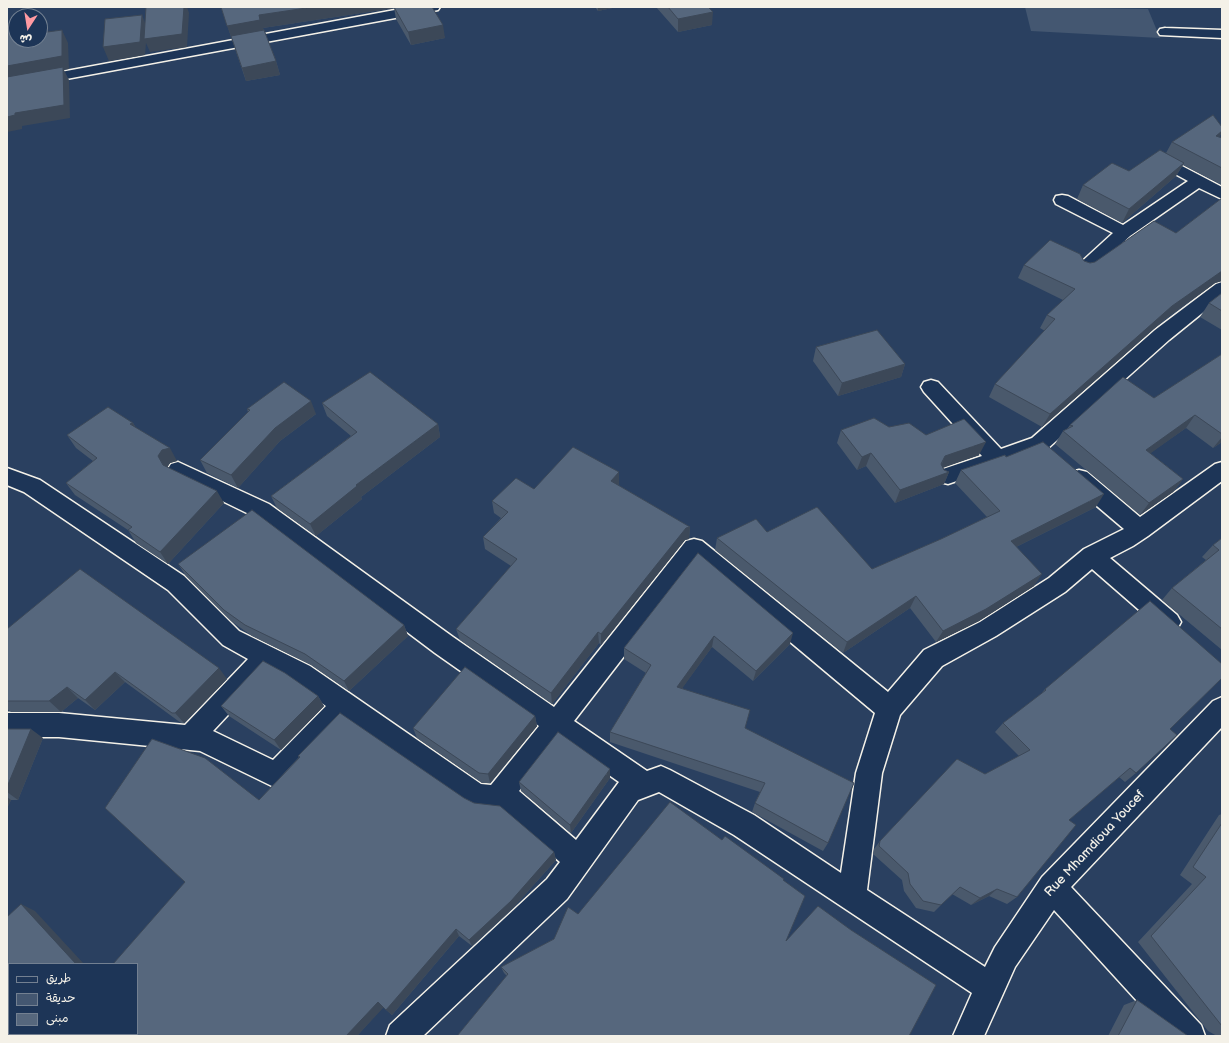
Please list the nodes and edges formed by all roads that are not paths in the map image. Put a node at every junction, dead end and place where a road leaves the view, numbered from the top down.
1 (433, 7) edge
2 (1165, 32) dead end
3 (1222, 34) edge
4 (7, 86) edge
5 (1161, 160) edge
6 (1199, 181) junction
7 (1222, 194) edge
8 (1062, 200) dead end
9 (1124, 232) junction
10 (1084, 269) edge
11 (1222, 288) edge
12 (931, 387) dead end
13 (1039, 444) junction
14 (998, 459) junction
15 (178, 470) dead end
16 (1222, 470) edge
17 (7, 476) edge
18 (948, 476) dead end
19 (1140, 530) junction
20 (1092, 556) junction
21 (1187, 636) edge
22 (267, 656) junction
23 (344, 705) junction
24 (889, 709) junction
25 (1222, 710) edge
26 (557, 723) junction
27 (7, 725) edge
28 (190, 738) junction
29 (644, 784) junction
30 (497, 799) junction
31 (578, 860) junction
32 (1052, 887) junction
33 (852, 896) junction
34 (990, 988) junction
35 (401, 1036) edge
36 (968, 1036) edge
37 (1190, 1036) edge

1 - 4 street
2 - 3 street
5 - 6 street
6 - 7 street
6 - 9 street
8 - 9 street
9 - 10 street
11 - 13 street
12 - 14 street
13 - 14 street
13 - 19 street
14 - 18 street
15 - 26 street
16 - 19 street
17 - 22 street
19 - 20 street
20 - 21 street
20 - 24 street
22 - 23 street
22 - 28 street
23 - 28 street
23 - 30 street
24 - 26 street
24 - 33 street
25 - 32 street, Rue Mhamdioua Youcef
26 - 29 street
26 - 30 street
27 - 28 street
29 - 31 street
29 - 33 street
30 - 31 street
31 - 35 street
32 - 34 street, Rue Mhamdioua Youcef
32 - 37 street
33 - 34 street
34 - 36 street, Rue Mhamdioua Youcef

